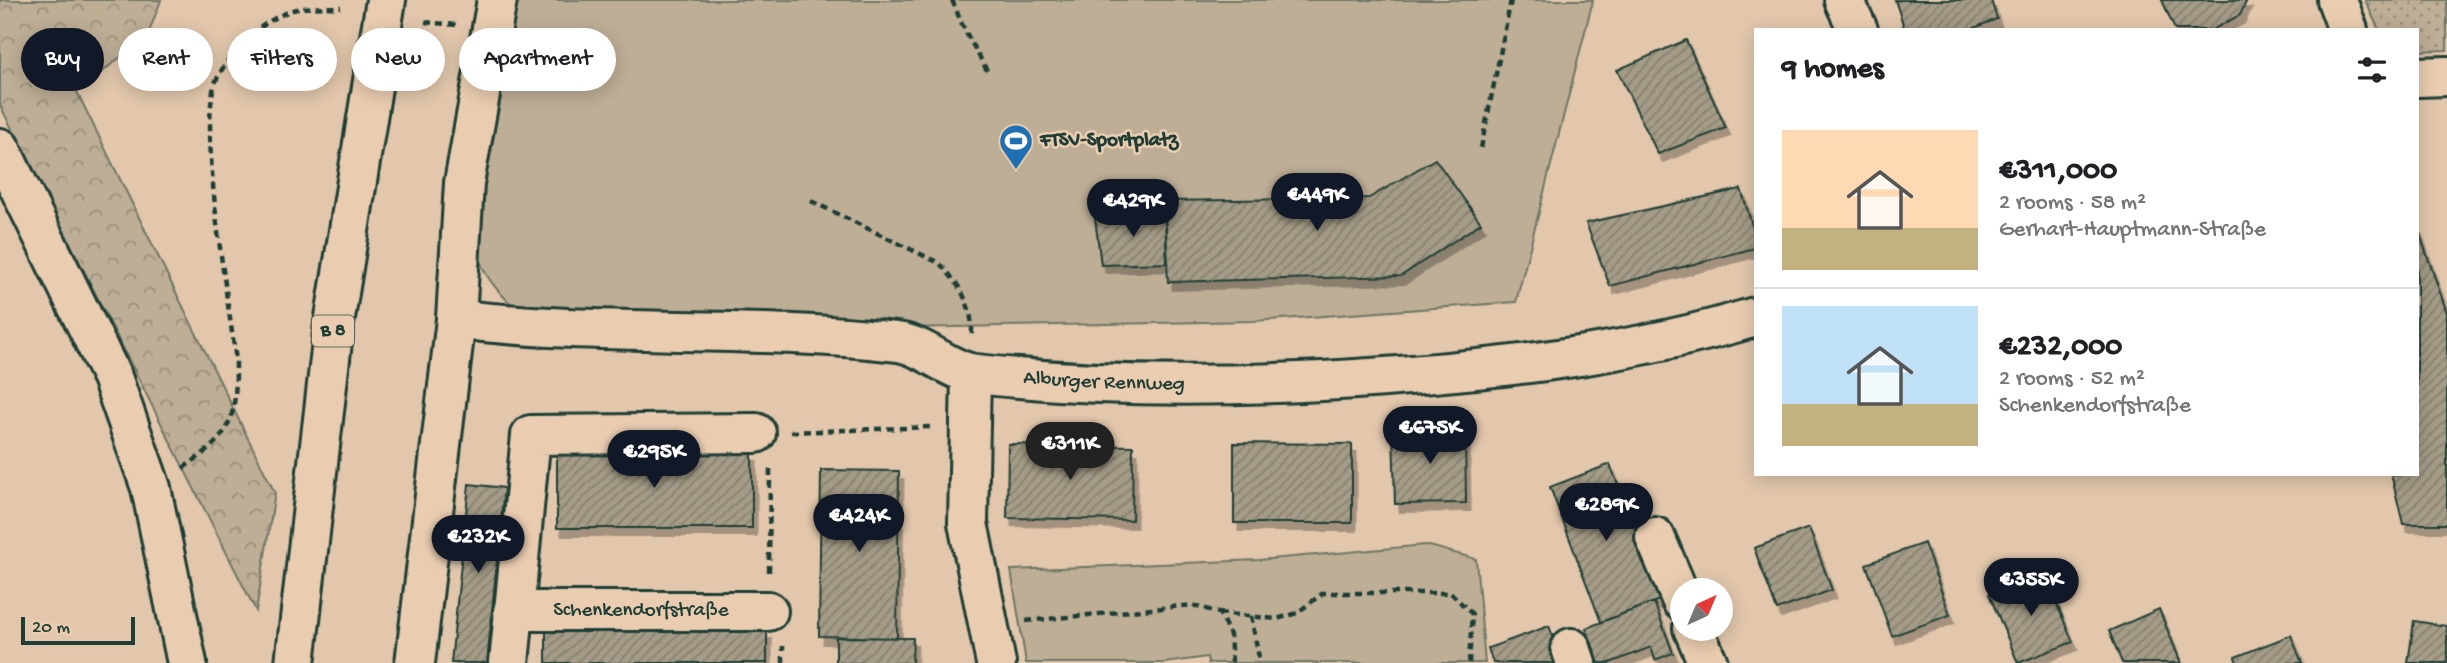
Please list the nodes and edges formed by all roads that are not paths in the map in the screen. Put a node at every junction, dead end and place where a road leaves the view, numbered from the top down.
1 (386, 0) edge
2 (1844, 0) edge
3 (2337, 0) edge
4 (494, 14) edge
5 (1857, 28) edge
6 (2347, 28) edge
7 (2447, 76) edge
8 (2419, 77) edge
9 (0, 148) edge
10 (1754, 317) edge
11 (456, 319) junction
12 (971, 374) junction
13 (763, 433) road end
14 (1655, 537) dead end
15 (1672, 578) edge
16 (513, 611) junction
17 (768, 611) road end
18 (1699, 641) edge
19 (187, 663) edge
20 (295, 663) edge
21 (415, 663) edge
22 (509, 663) edge
23 (996, 663) edge
24 (1708, 663) edge

1 - 20 street, B 8
2 - 5 street
3 - 6 street
4 - 11 street
7 - 8 street
9 - 19 street
10 - 12 street, Alburger Rennweg
11 - 12 street, Alburger Rennweg
11 - 21 street
12 - 23 street
13 - 16 street
14 - 15 street
16 - 17 street, Schenkendorfstraße
16 - 22 street
18 - 24 street

